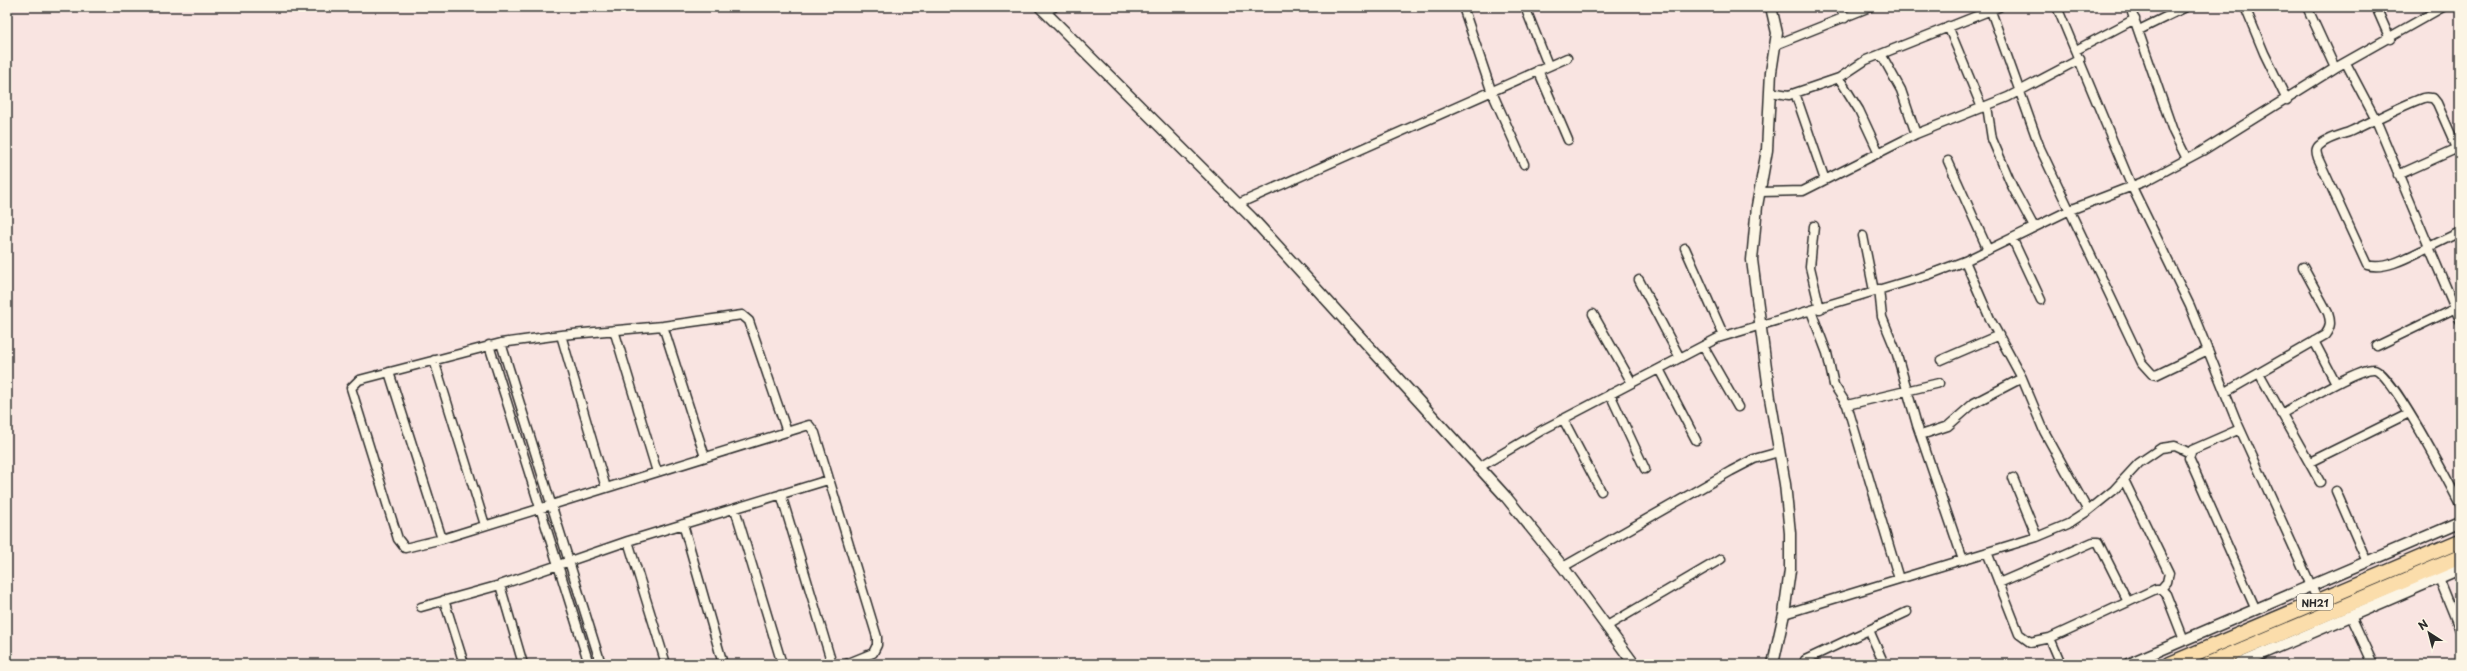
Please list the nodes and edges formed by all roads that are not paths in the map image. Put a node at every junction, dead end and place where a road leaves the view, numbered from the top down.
1 (1463, 7) edge
2 (1525, 7) edge
3 (1771, 7) edge
4 (1840, 7) edge
5 (1870, 7) edge
6 (1999, 7) edge
7 (2057, 7) edge
8 (2130, 7) edge
9 (2186, 7) edge
10 (2245, 7) edge
11 (2307, 7) edge
12 (2376, 7) edge
13 (2443, 7) edge
14 (1046, 8) edge
15 (1991, 11) junction
16 (1845, 18) junction
17 (2135, 19) junction
18 (1948, 26) junction
19 (2139, 30) junction
20 (2390, 39) junction
21 (1775, 45) junction
22 (2076, 50) junction
23 (1881, 54) junction
24 (1567, 58) dead end
25 (2080, 59) junction
26 (2346, 63) junction
27 (1548, 65) junction
28 (2336, 68) junction
29 (1538, 70) junction
30 (1840, 78) junction
31 (1491, 90) junction
32 (2020, 91) junction
33 (1770, 92) junction
34 (1795, 93) junction
35 (2287, 100) junction
36 (1984, 107) junction
37 (2376, 120) junction
38 (1916, 134) junction
39 (1568, 140) dead end
40 (2459, 152) edge
41 (1880, 153) junction
42 (2187, 159) junction
43 (1948, 161) dead end
44 (1524, 164) dead end
45 (2398, 175) junction
46 (1825, 180) junction
47 (2132, 187) junction
48 (1759, 192) junction
49 (1238, 204) junction
50 (2070, 210) junction
51 (1814, 226) dead end
52 (2034, 227) junction
53 (2460, 232) edge
54 (1863, 236) dead end
55 (2012, 238) junction
56 (2428, 247) junction
57 (1685, 248) dead end
58 (1988, 250) junction
59 (1964, 261) junction
60 (2302, 267) dead end
61 (1639, 280) dead end
62 (1876, 290) junction
63 (2041, 300) dead end
64 (2457, 307) edge
65 (1820, 309) junction
66 (1811, 311) junction
67 (1593, 314) dead end
68 (2460, 320) edge
69 (1760, 325) junction
70 (663, 326) junction
71 (614, 330) junction
72 (560, 335) junction
73 (1999, 335) junction
74 (1724, 336) junction
75 (2314, 341) junction
76 (501, 343) junction
77 (489, 345) junction
78 (1703, 346) junction
79 (2377, 346) dead end
80 (2208, 350) junction
81 (1680, 358) junction
82 (434, 360) junction
83 (1941, 360) dead end
84 (1659, 369) junction
85 (389, 372) junction
86 (2259, 373) junction
87 (2022, 378) junction
88 (1632, 383) junction
89 (1939, 383) dead end
90 (2336, 383) junction
91 (1906, 390) junction
92 (2226, 392) junction
93 (1610, 394) junction
94 (1847, 405) junction
95 (1738, 407) dead end
96 (2409, 413) junction
97 (2281, 414) junction
98 (1563, 419) junction
99 (2240, 429) junction
100 (787, 432) junction
101 (1921, 435) junction
102 (1696, 440) dead end
103 (1779, 452) junction
104 (2190, 454) junction
105 (705, 457) junction
106 (2310, 462) junction
107 (1478, 468) junction
108 (1645, 469) dead end
109 (657, 472) junction
110 (2013, 478) dead end
111 (828, 480) junction
112 (2124, 480) junction
113 (2320, 482) dead end
114 (2456, 487) edge
115 (606, 488) junction
116 (1601, 491) dead end
117 (2336, 491) dead end
118 (781, 494) junction
119 (2460, 504) edge
120 (552, 505) junction
121 (540, 509) junction
122 (735, 509) junction
123 (2088, 512) junction
124 (2460, 522) edge
125 (683, 524) junction
126 (485, 526) junction
127 (2037, 537) junction
128 (442, 539) junction
129 (628, 541) junction
130 (2460, 541) edge
131 (1987, 552) junction
132 (2460, 557) edge
133 (1721, 559) dead end
134 (1963, 560) junction
135 (569, 561) junction
136 (2367, 562) junction
137 (558, 565) junction
138 (1563, 567) junction
139 (2460, 569) edge
140 (2439, 578) junction
141 (1899, 579) junction
142 (1999, 583) junction
143 (500, 585) junction
144 (2311, 586) junction
145 (2161, 589) junction
146 (444, 600) junction
147 (2318, 601) junction
148 (2128, 602) junction
149 (421, 607) dead end
150 (2256, 610) junction
151 (1907, 612) dead end
152 (1784, 614) junction
153 (2351, 616) junction
154 (1607, 626) junction
155 (1869, 630) junction
156 (2460, 630) edge
157 (2050, 638) junction
158 (2184, 640) junction
159 (1805, 660) dead end
160 (464, 664) edge
161 (523, 664) edge
162 (589, 664) edge
163 (601, 664) edge
164 (666, 664) edge
165 (723, 664) edge
166 (782, 664) edge
167 (832, 664) edge
168 (846, 664) edge
169 (1634, 664) edge
170 (1773, 664) edge
171 (1884, 664) edge
172 (2061, 664) edge
173 (2128, 664) edge
174 (2170, 664) edge
175 (2208, 664) edge
176 (2239, 664) edge
177 (2373, 664) edge

1 - 31 street
2 - 27 street
3 - 21 street
4 - 16 street
5 - 16 street
6 - 15 street
7 - 22 street
8 - 17 street
9 - 19 street
10 - 35 street
11 - 28 street
12 - 20 street
13 - 20 street
14 - 49 street
15 - 18 street
15 - 32 street
16 - 21 street
17 - 19 street
17 - 22 street
18 - 23 street
18 - 36 street
19 - 42 street
20 - 26 street
21 - 33 street
22 - 25 street
23 - 30 street
23 - 38 street
24 - 27 street
25 - 32 street
25 - 47 street
26 - 28 street
26 - 37 street
27 - 29 street
28 - 35 street
29 - 31 street
29 - 39 street
30 - 34 street
30 - 41 street
31 - 44 street
31 - 49 street
32 - 36 street
32 - 50 street
33 - 34 street
33 - 48 street
34 - 46 street
35 - 42 street
36 - 38 street
36 - 52 street
37 - 40 street
37 - 45 street
37 - 56 street
38 - 41 street
40 - 45 street
41 - 46 street
42 - 47 street
43 - 58 street
45 - 56 street
46 - 48 street
47 - 50 street
47 - 80 street
48 - 69 street
49 - 107 street
50 - 52 street
50 - 80 street
51 - 65 street
52 - 55 street
53 - 56 street
54 - 62 street
55 - 58 street
55 - 63 street
56 - 64 street
57 - 74 street
58 - 59 street
59 - 62 street
59 - 73 street
60 - 75 street
61 - 81 street
62 - 65 street
62 - 91 street
64 - 68 street
64 - 79 street
65 - 66 street
66 - 69 street
66 - 94 street
67 - 88 street
69 - 74 street
69 - 103 street
70 - 71 street
70 - 100 street
70 - 105 street
71 - 72 street
71 - 109 street
72 - 76 street
72 - 115 street
73 - 83 street
73 - 87 street
74 - 78 street
75 - 86 street
75 - 90 street
76 - 77 street
76 - 120 street
77 - 82 street
77 - 121 street
78 - 81 street
78 - 95 street
80 - 92 street
81 - 84 street
82 - 85 street
82 - 126 street
84 - 88 street
84 - 102 street
85 - 128 street
85 - 128 street
86 - 92 street
86 - 97 street
87 - 101 street
87 - 123 street
88 - 93 street
89 - 91 street
90 - 96 street
90 - 97 street
91 - 94 street
91 - 101 street
92 - 99 street
93 - 98 street
93 - 108 street
94 - 141 street
96 - 106 street
96 - 114 street
97 - 106 street
98 - 107 street
98 - 116 street
99 - 104 street
99 - 144 street
100 - 105 street
100 - 111 street
101 - 134 street
103 - 138 street
103 - 152 street
104 - 112 street
104 - 150 street
105 - 109 street
106 - 113 street
107 - 138 street
109 - 115 street
110 - 127 street
111 - 118 street
111 - 168 street
112 - 123 street
112 - 145 street
114 - 119 street
115 - 120 street
117 - 136 street
118 - 122 street
118 - 167 street
120 - 121 street
120 - 135 street
121 - 126 street
121 - 137 street
122 - 125 street
122 - 166 street
123 - 127 street
124 - 136 street
125 - 129 street
125 - 165 street
126 - 128 street
127 - 131 street
129 - 135 street
129 - 164 street
130 - 147 highway, NH21
131 - 134 street
131 - 142 street
132 - 175 highway, NH21
133 - 154 street
134 - 141 street
135 - 137 street
135 - 163 street
136 - 144 street
137 - 143 street
137 - 162 street
138 - 154 street
139 - 140 street
140 - 153 street
140 - 156 street
141 - 152 street
142 - 148 street
142 - 157 street
143 - 146 street
143 - 161 street
144 - 147 street
144 - 150 street
145 - 148 street
145 - 158 street
146 - 149 street
146 - 160 street
147 - 174 highway, NH21
148 - 157 street
150 - 158 street
151 - 155 street
152 - 170 street
153 - 176 street
153 - 177 street
154 - 169 street
155 - 159 street
155 - 171 street
157 - 172 street
158 - 173 street

